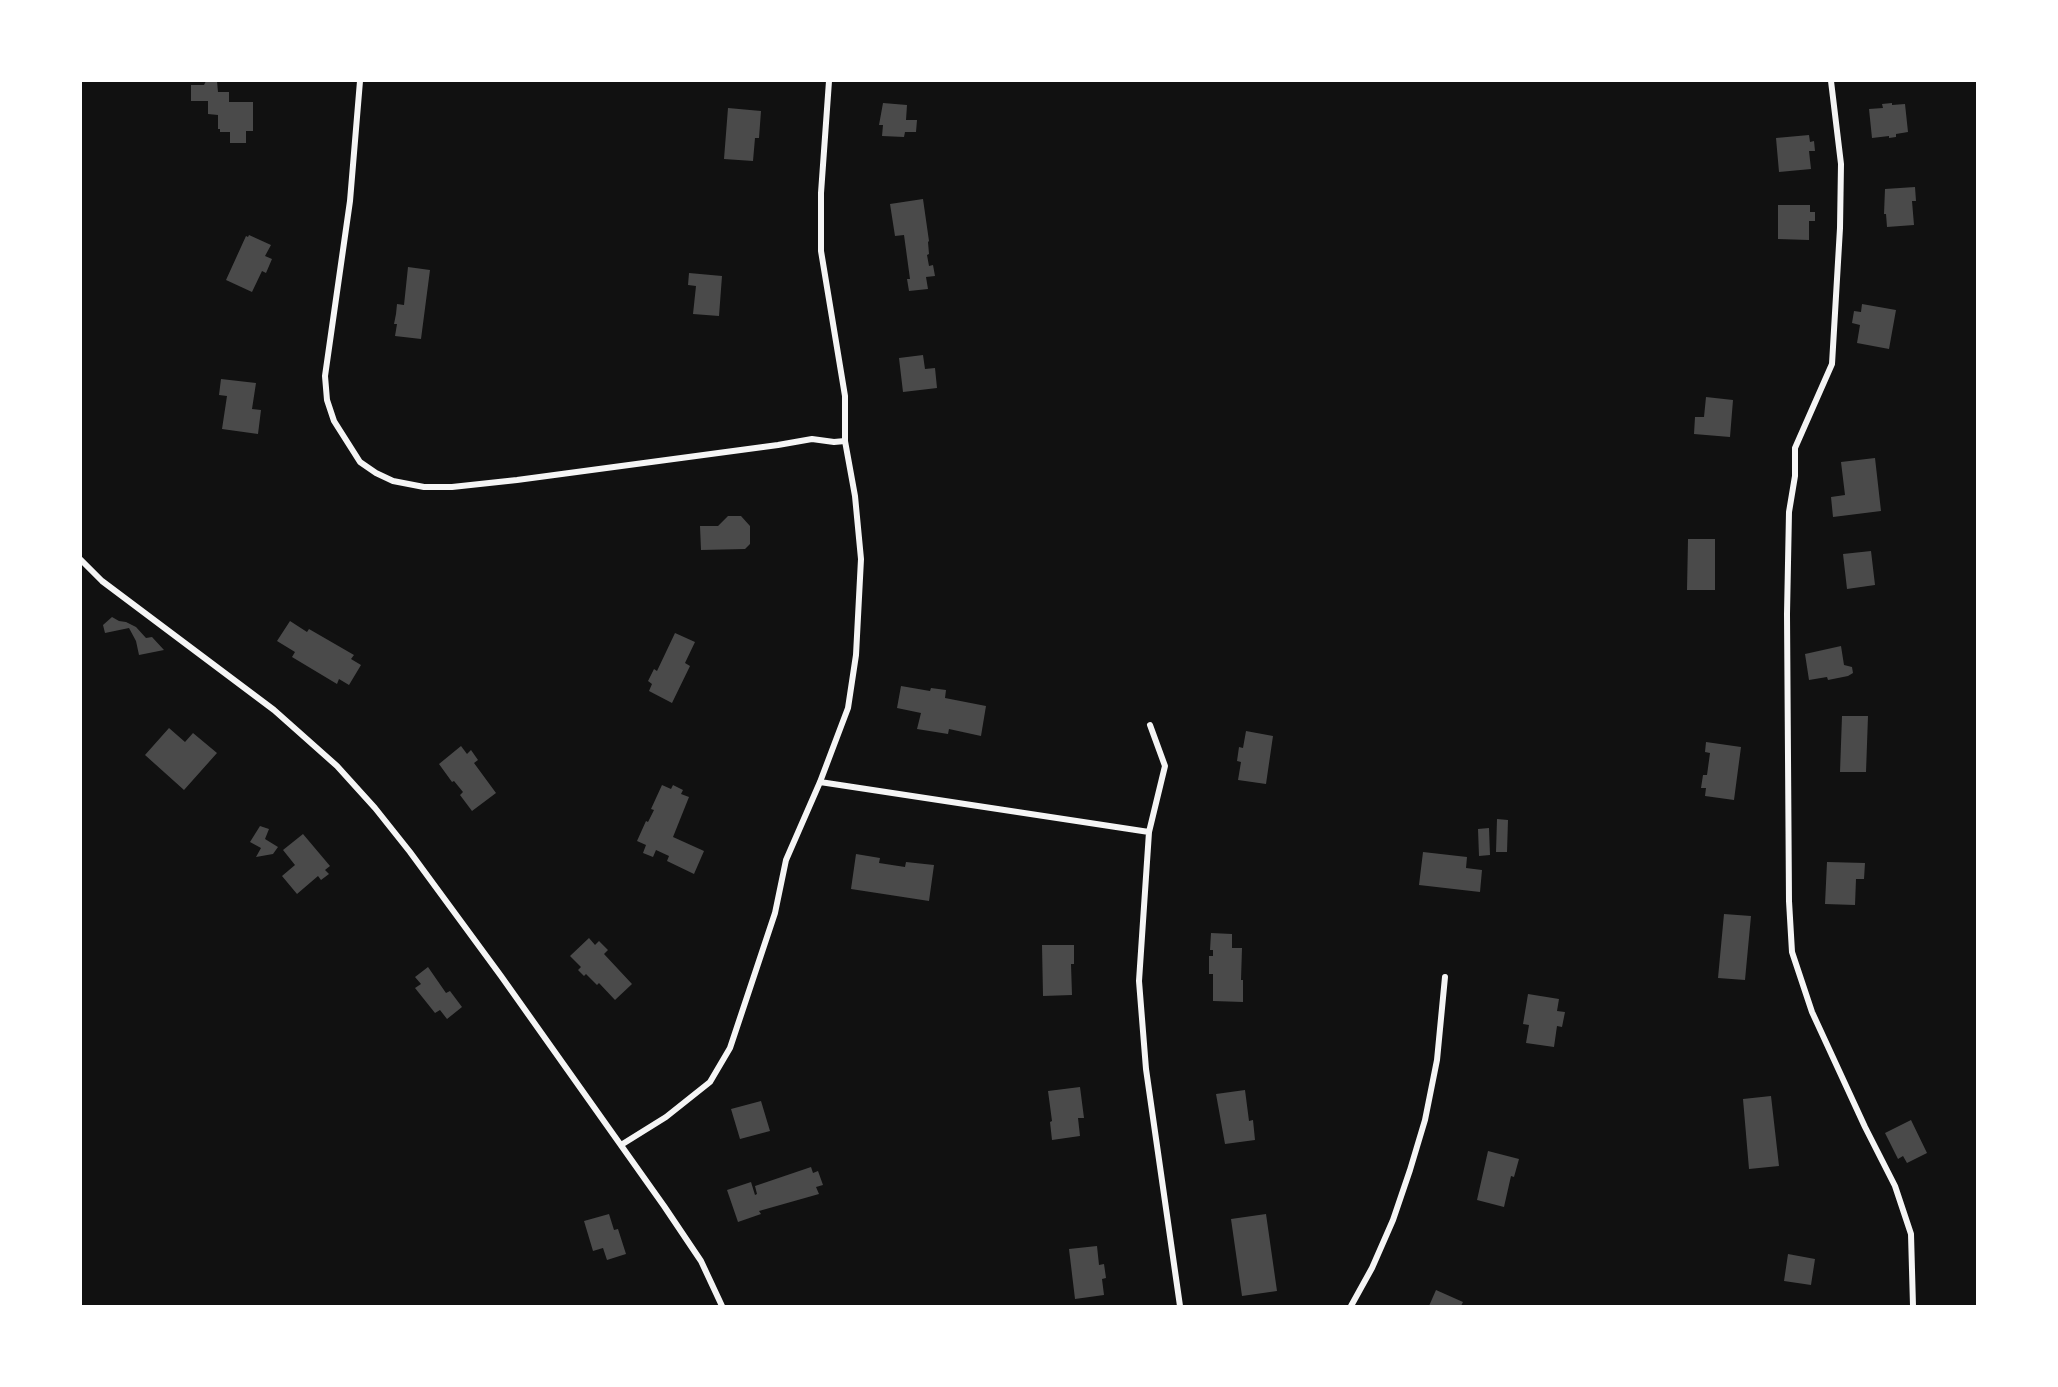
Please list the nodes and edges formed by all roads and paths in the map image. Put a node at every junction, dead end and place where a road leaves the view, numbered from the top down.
1 (360, 81) edge
2 (830, 81) edge
3 (1831, 81) edge
4 (845, 441) junction
5 (81, 560) edge
6 (1150, 725) dead end
7 (820, 782) junction
8 (1149, 832) junction
9 (1445, 977) dead end
10 (621, 1145) junction
11 (722, 1306) edge
12 (1180, 1306) edge
13 (1351, 1306) edge
14 (1913, 1306) edge

1 - 4 street
2 - 4 street
3 - 14 street
4 - 7 street
5 - 10 street
6 - 8 street
7 - 8 street
7 - 10 street
8 - 12 street
9 - 13 street
10 - 11 street

